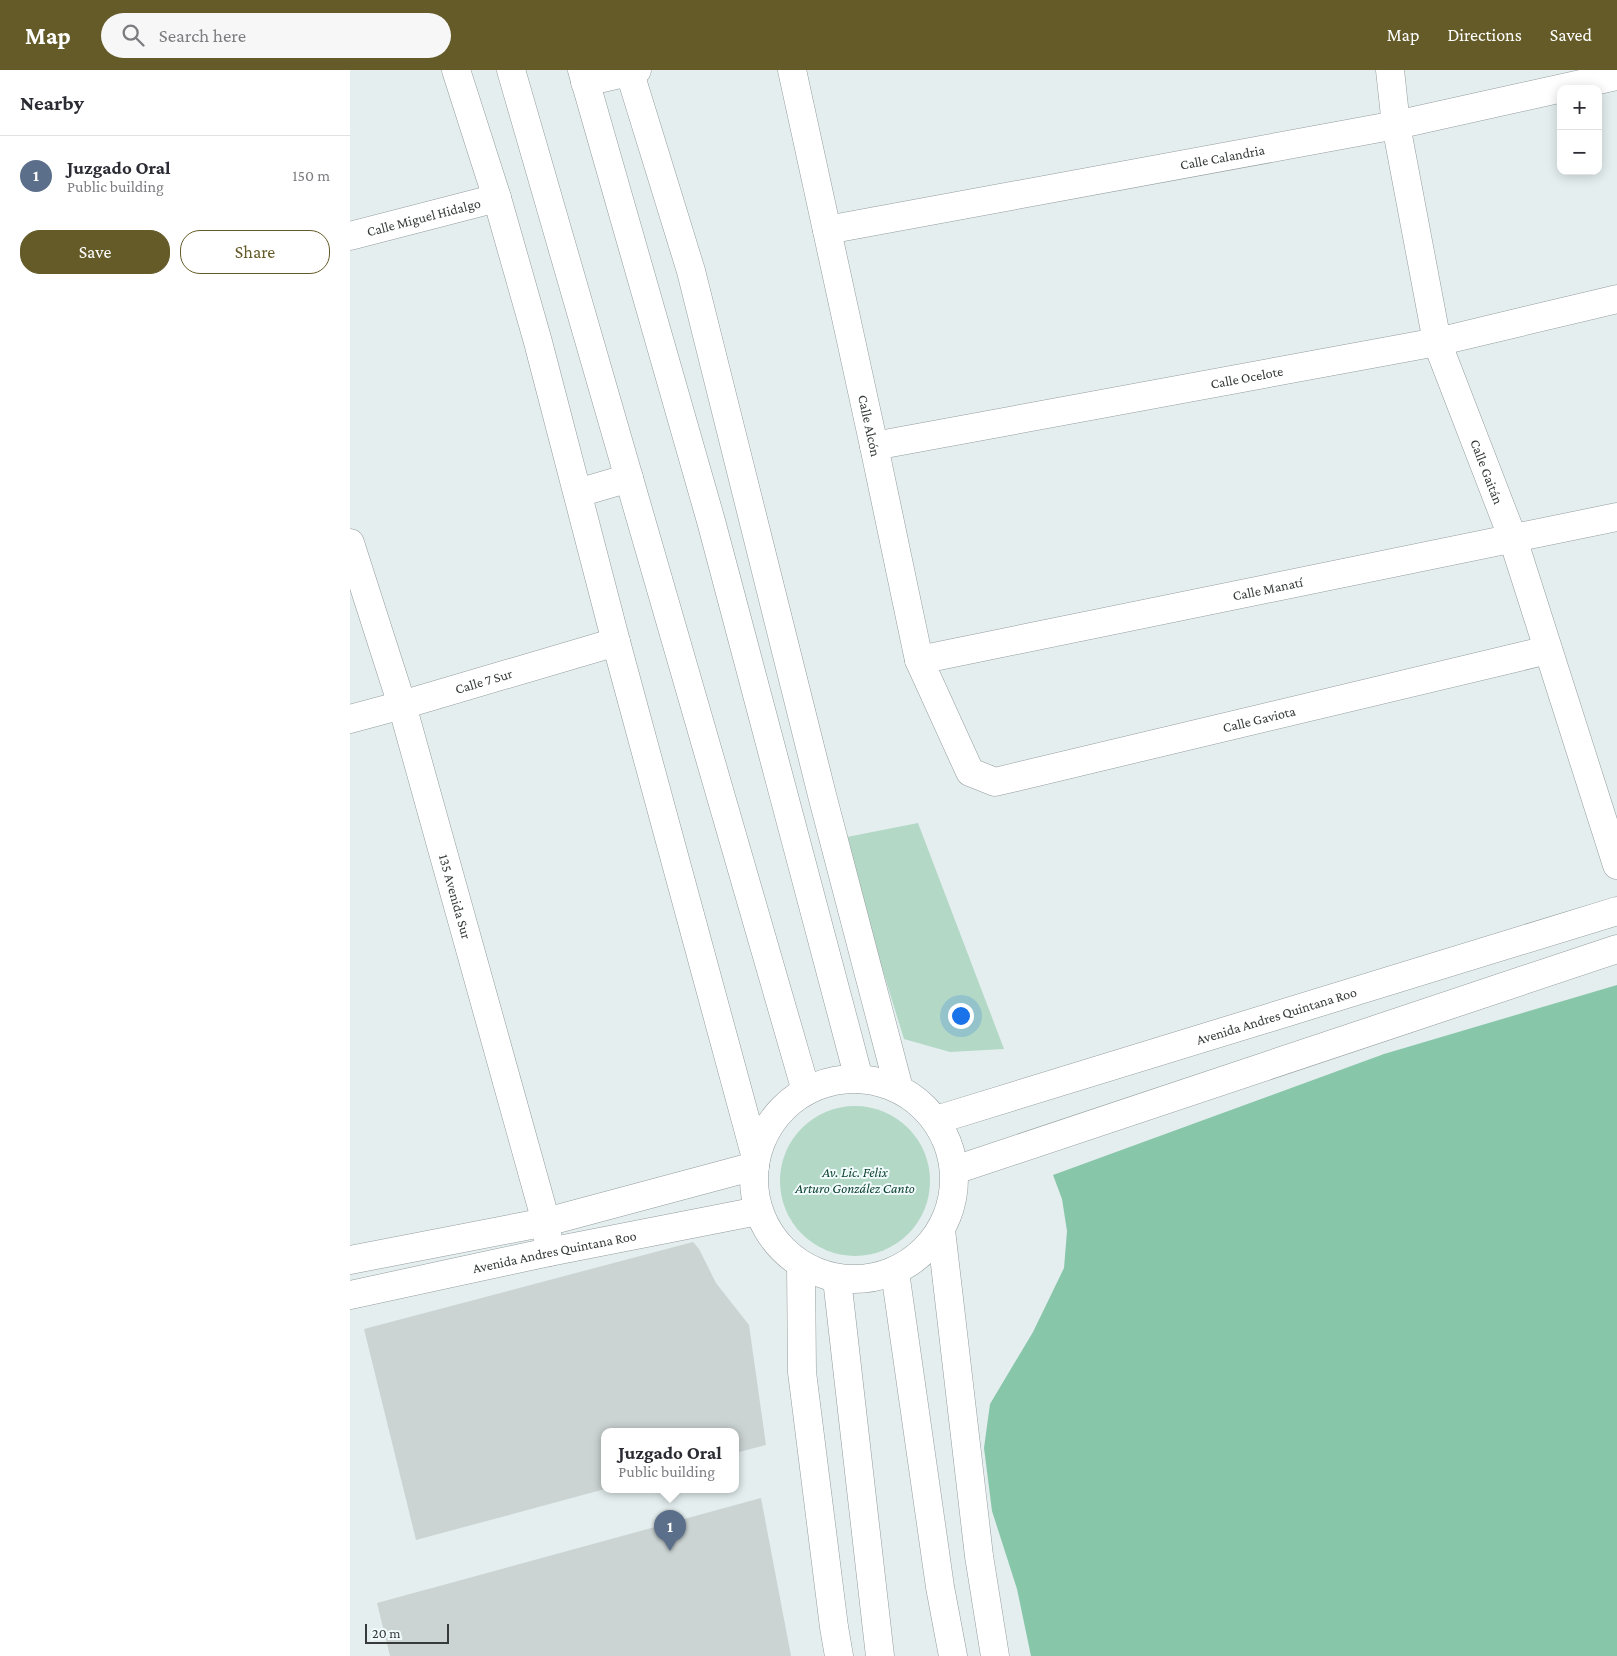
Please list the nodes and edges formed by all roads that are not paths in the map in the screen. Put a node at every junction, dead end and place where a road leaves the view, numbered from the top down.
1 (456, 70) edge
2 (511, 70) edge
3 (792, 70) edge
4 (1390, 70) edge
5 (632, 71) edge
6 (584, 76) edge
7 (1617, 76) edge
8 (1396, 125) junction
9 (497, 198) junction
10 (827, 230) junction
11 (350, 236) edge
12 (1617, 299) edge
13 (1437, 342) junction
14 (874, 446) junction
15 (629, 478) junction
16 (578, 493) junction
17 (1617, 517) edge
18 (1513, 539) junction
19 (350, 543) edge
20 (616, 642) junction
21 (1548, 650) junction
22 (919, 660) junction
23 (402, 705) junction
24 (350, 719) edge
25 (970, 772) joint
26 (1617, 865) edge
27 (1617, 911) edge
28 (1617, 949) edge
29 (859, 1079) junction
30 (899, 1089) junction
31 (806, 1091) junction
32 (936, 1120) junction
33 (755, 1162) junction
34 (954, 1170) junction
35 (758, 1211) junction
36 (546, 1222) junction
37 (941, 1230) junction
38 (549, 1252) junction
39 (350, 1260) edge
40 (801, 1266) junction
41 (895, 1272) junction
42 (837, 1279) junction
43 (350, 1295) edge
44 (839, 1656) edge
45 (880, 1656) edge
46 (953, 1656) edge
47 (995, 1656) edge

1 - 9 street
2 - 15 street
3 - 10 street, Calle Alcón
4 - 8 street, Calle Gaitán
5 - 6 street
5 - 30 street
6 - 29 street
7 - 8 street, Calle Calandria
8 - 10 street, Calle Calandria
8 - 13 street, Calle Gaitán
9 - 11 street, Calle Miguel Hidalgo
9 - 16 street
10 - 14 street, Calle Alcón
12 - 13 street, Calle Ocelote
13 - 14 street, Calle Ocelote
13 - 18 street, Calle Gaitán
14 - 22 street, Calle Alcón
15 - 16 street
15 - 31 street
16 - 20 street
17 - 18 street, Calle Manatí
18 - 21 street, Calle Gaitán
18 - 22 street, Calle Manatí
19 - 23 street, 135 Avenida Sur
20 - 23 street, Calle 7 Sur
20 - 33 street
21 - 25 street, Calle Gaviota
21 - 26 street, Calle Gaitán
22 - 25 street, Calle Alcón
23 - 24 street, Calle 7 Sur
23 - 36 street, 135 Avenida Sur
27 - 32 street, Avenida Andres Quintana Roo
28 - 34 street
29 - 30 street
29 - 31 street
30 - 32 street
31 - 33 street
32 - 34 street
33 - 35 street
33 - 36 street
34 - 37 street
35 - 38 street, Avenida Andres Quintana Roo
35 - 40 street
36 - 38 street, 135 Avenida Sur
36 - 39 street
37 - 41 street
37 - 47 street
38 - 43 street, Avenida Andres Quintana Roo
40 - 42 street
40 - 44 street
41 - 42 street
41 - 46 street
42 - 45 street

